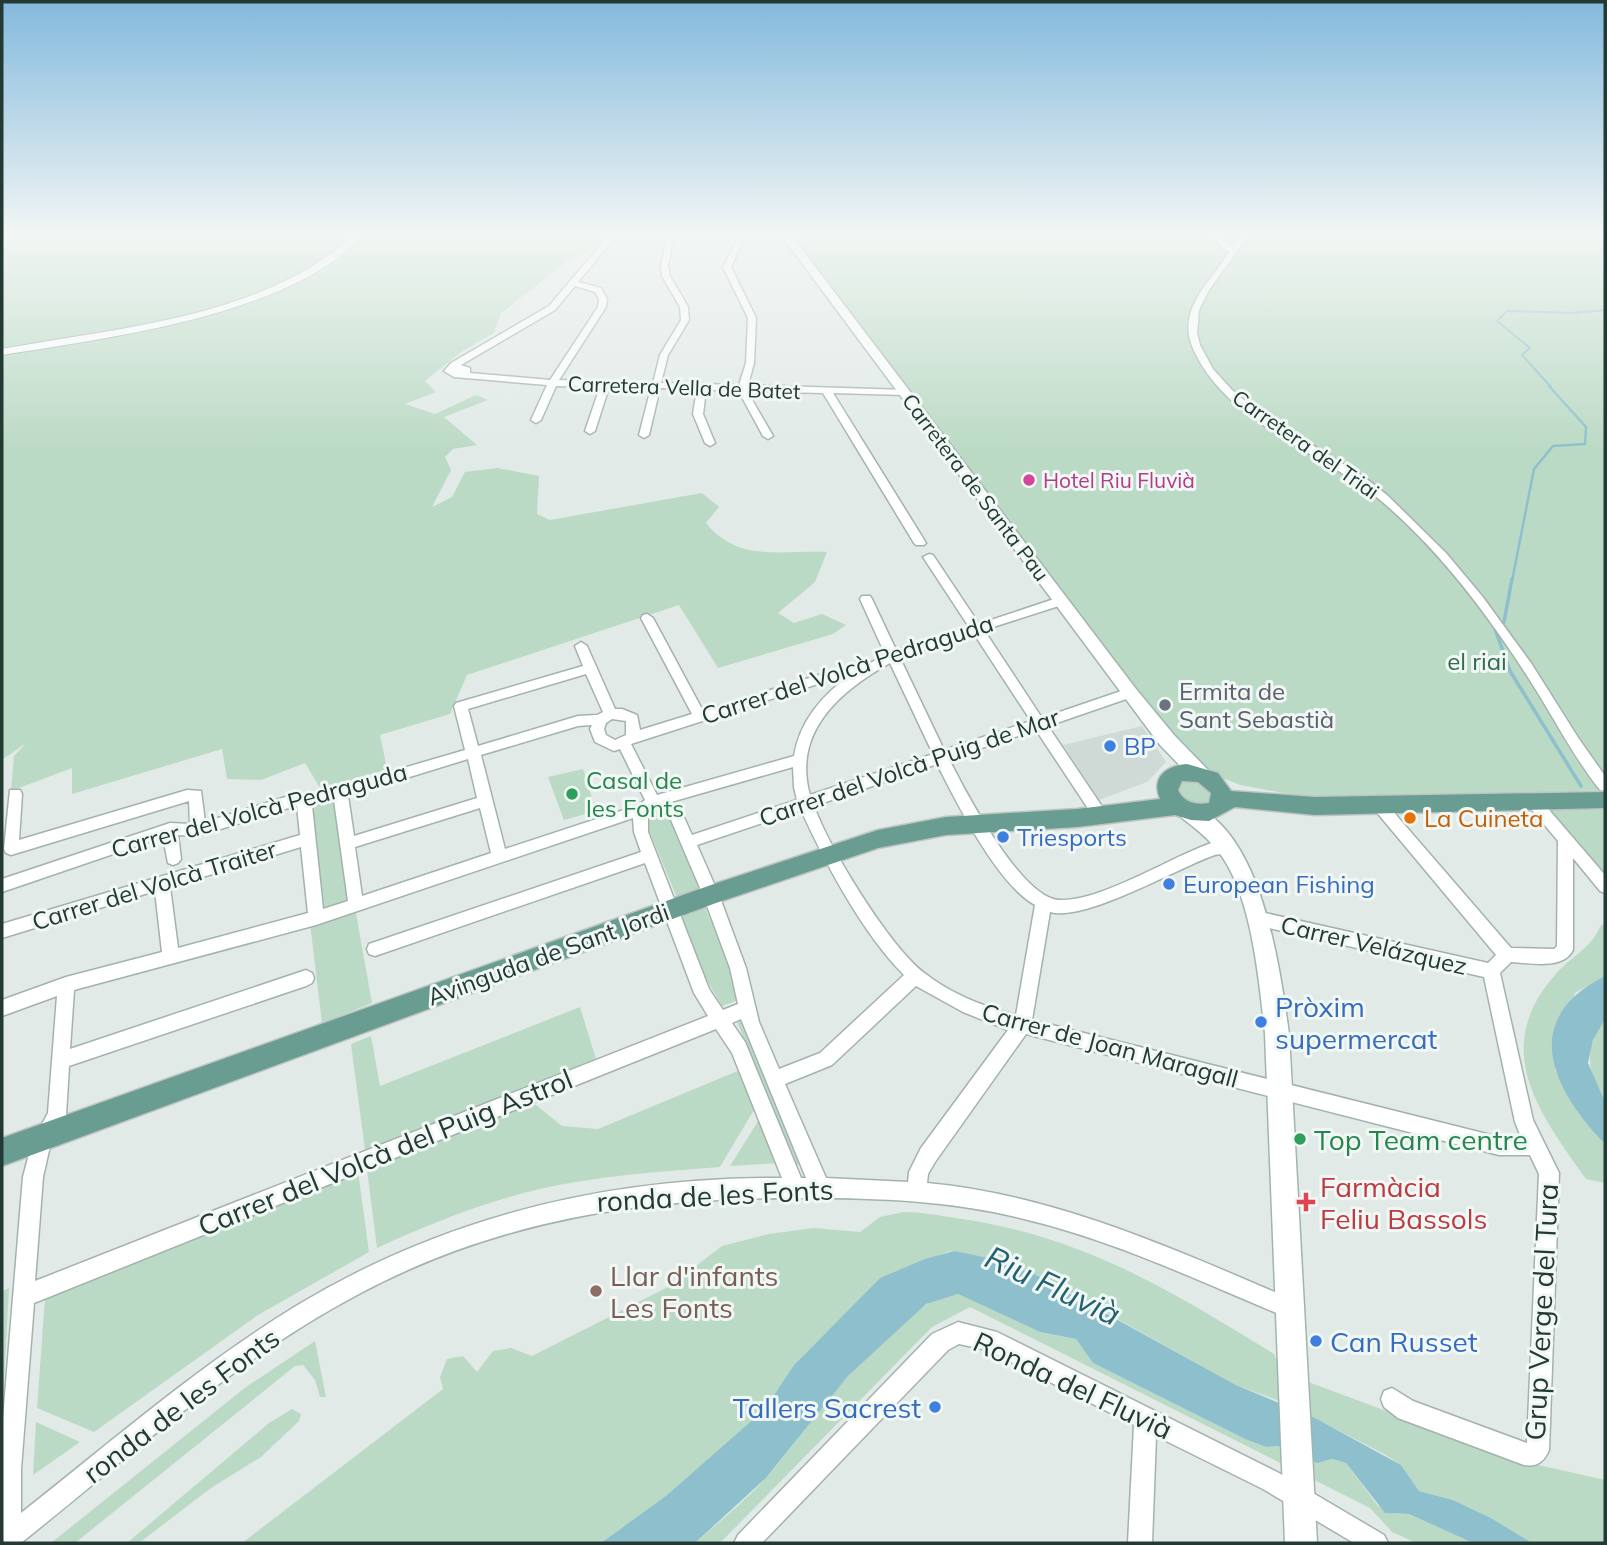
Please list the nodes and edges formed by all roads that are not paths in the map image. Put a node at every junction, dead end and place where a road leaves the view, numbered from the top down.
1 (223, 307) edge
2 (551, 307) edge
3 (601, 307) edge
4 (683, 307) edge
5 (747, 307) edge
6 (840, 307) edge
7 (1198, 307) edge
8 (2, 352) edge
9 (553, 383) junction
10 (605, 384) junction
11 (654, 386) junction
12 (702, 388) junction
13 (742, 389) junction
14 (827, 391) junction
15 (904, 392) junction
16 (536, 419) dead end
17 (590, 431) dead end
18 (644, 435) dead end
19 (768, 436) dead end
20 (710, 443) dead end
21 (920, 543) dead end
22 (929, 557) dead end
23 (866, 599) dead end
24 (1061, 601) junction
25 (647, 618) dead end
26 (975, 629) junction
27 (581, 646) dead end
28 (895, 655) junction
29 (590, 668) junction
30 (1130, 693) junction
31 (699, 716) junction
32 (605, 717) junction
33 (1039, 722) junction
34 (1167, 740) junction
35 (628, 741) junction
36 (473, 752) junction
37 (940, 756) junction
38 (801, 759) junction
39 (1206, 777) junction
40 (1171, 780) junction
41 (1601, 781) edge
42 (340, 793) junction
43 (15, 794) dead end
44 (1605, 800) edge
45 (485, 801) junction
46 (1532, 801) junction
47 (805, 802) junction
48 (304, 803) junction
49 (653, 804) junction
50 (1221, 805) junction
51 (1379, 805) junction
52 (1315, 806) junction
53 (1183, 809) junction
54 (1104, 814) junction
55 (975, 823) junction
56 (170, 829) junction
57 (198, 830) junction
58 (306, 839) junction
59 (1565, 841) junction
60 (689, 842) junction
61 (347, 844) junction
62 (1227, 846) junction
63 (6, 851) edge
64 (651, 855) junction
65 (832, 855) junction
66 (500, 858) junction
67 (173, 859) dead end
68 (162, 884) junction
69 (2, 885) edge
70 (1605, 886) edge
71 (711, 895) junction
72 (356, 905) junction
73 (1045, 905) junction
74 (673, 910) junction
75 (316, 918) junction
76 (1256, 918) junction
77 (2, 931) edge
78 (375, 949) dead end
79 (1507, 955) junction
80 (171, 956) junction
81 (1491, 971) junction
82 (915, 976) junction
83 (306, 978) dead end
84 (66, 985) junction
85 (2, 1008) edge
86 (746, 1009) junction
87 (720, 1019) junction
88 (1023, 1024) junction
89 (62, 1060) junction
90 (774, 1080) junction
91 (1280, 1091) junction
92 (47, 1133) junction
93 (1534, 1146) junction
94 (2, 1152) edge
95 (795, 1187) junction
96 (820, 1188) junction
97 (916, 1189) junction
98 (24, 1296) junction
99 (1291, 1309) junction
100 (1392, 1399) dead end
101 (1146, 1417) junction
102 (1298, 1484) junction
103 (8, 1541) edge
104 (746, 1543) edge
105 (1140, 1543) edge
106 (1301, 1543) edge
107 (1376, 1543) edge

1 - 8 street
2 - 9 street, Carretera Vella de Batet
3 - 9 street
4 - 11 street
5 - 13 street
6 - 15 main road, Carretera de Santa Pau
7 - 41 street, Carretera del Triai
9 - 10 street, Carretera Vella de Batet
9 - 16 street
10 - 11 street, Carretera Vella de Batet
10 - 17 street
11 - 12 street, Carretera Vella de Batet
11 - 18 street
12 - 13 street, Carretera Vella de Batet
12 - 20 street
13 - 14 street, Carretera Vella de Batet
13 - 19 street
14 - 15 street, Carretera Vella de Batet
14 - 21 street
15 - 24 main road, Carretera de Santa Pau
22 - 26 street
23 - 28 street
24 - 26 street, Carrer del Volcà Pedraguda
24 - 30 main road, Carretera de Santa Pau
25 - 31 street
26 - 28 street, Carrer del Volcà Pedraguda
26 - 33 street
27 - 29 street
28 - 31 street, Carrer del Volcà Pedraguda
28 - 37 street
28 - 38 street, Carrer de Joan Maragall
29 - 32 street
29 - 36 street
30 - 33 street, Carrer del Volcà Puig de Mar
30 - 34 main road, Carretera de Santa Pau
31 - 35 street, Carrer del Volcà Pedraguda
32 - 35 street
32 - 35 street
32 - 36 street, Carrer del Volcà Pedraguda
33 - 37 street, Carrer del Volcà Puig de Mar
33 - 54 street
34 - 39 main road, Carretera de Santa Pau
34 - 40 main road, Carretera de Santa Pau
35 - 49 street
36 - 42 street, Carrer del Volcà Pedraguda
36 - 45 street
37 - 47 street, Carrer del Volcà Puig de Mar
37 - 55 street
38 - 47 street, Carrer de Joan Maragall
38 - 49 street
39 - 40 main road
39 - 50 main road
39 - 52 main road
40 - 53 main road
40 - 54 main road, Avinguda de Sant Jordi
42 - 48 street, Carrer del Volcà Pedraguda
42 - 61 street
43 - 63 street
44 - 46 main road
45 - 61 street
45 - 66 street
46 - 51 main road
46 - 59 street
47 - 60 street, Carrer del Volcà Puig de Mar
47 - 65 street, Carrer de Joan Maragall
48 - 57 street, Carrer del Volcà Pedraguda
48 - 58 street
49 - 60 street
49 - 64 street
49 - 66 street
50 - 52 main road
50 - 53 main road, Avinguda de Sant Jordi
50 - 62 main road
51 - 52 main road
51 - 79 street
53 - 54 main road, Avinguda de Sant Jordi
53 - 62 main road
54 - 55 main road, Avinguda de Sant Jordi
55 - 65 main road, Avinguda de Sant Jordi
55 - 73 street
56 - 57 street, Carrer del Volcà Pedraguda
56 - 67 street
56 - 69 street, Carrer del Volcà Pedraguda
57 - 63 street
58 - 68 street, Carrer del Volcà Traiter
58 - 75 street
59 - 70 street
59 - 79 street
60 - 71 street
61 - 72 street
62 - 73 street
62 - 76 main road
64 - 74 street
64 - 78 street
65 - 71 main road, Avinguda de Sant Jordi
65 - 82 street, Carrer de Joan Maragall
66 - 72 street
68 - 77 street, Carrer del Volcà Traiter
68 - 80 street
71 - 74 main road, Avinguda de Sant Jordi
71 - 86 street
72 - 75 street
73 - 88 street
74 - 87 street
74 - 92 main road, Avinguda de Sant Jordi
75 - 80 street
76 - 81 street, Carrer Velázquez
76 - 91 main road
79 - 81 street
80 - 84 street
81 - 93 street
82 - 88 street, Carrer de Joan Maragall
82 - 90 street
83 - 89 street
84 - 85 street
84 - 89 street
86 - 87 street, Carrer del Volcà del Puig Astrol
86 - 90 street
87 - 95 street
87 - 98 street, Carrer del Volcà del Puig Astrol
88 - 91 street, Carrer de Joan Maragall
88 - 97 street
89 - 92 street
90 - 96 street
91 - 93 street, Carrer de Joan Maragall
91 - 99 main road
92 - 94 main road, Avinguda de Sant Jordi
92 - 98 street
93 - 100 street, Grup Verge del Tura
95 - 96 street, ronda de les Fonts
95 - 103 street, ronda de les Fonts
96 - 97 street, ronda de les Fonts
97 - 99 street, ronda de les Fonts
98 - 103 street
99 - 102 main road
101 - 102 street, Ronda del Fluvià
101 - 104 street, Ronda del Fluvià
101 - 105 street
102 - 106 main road
102 - 107 street, Ronda del Fluvià

